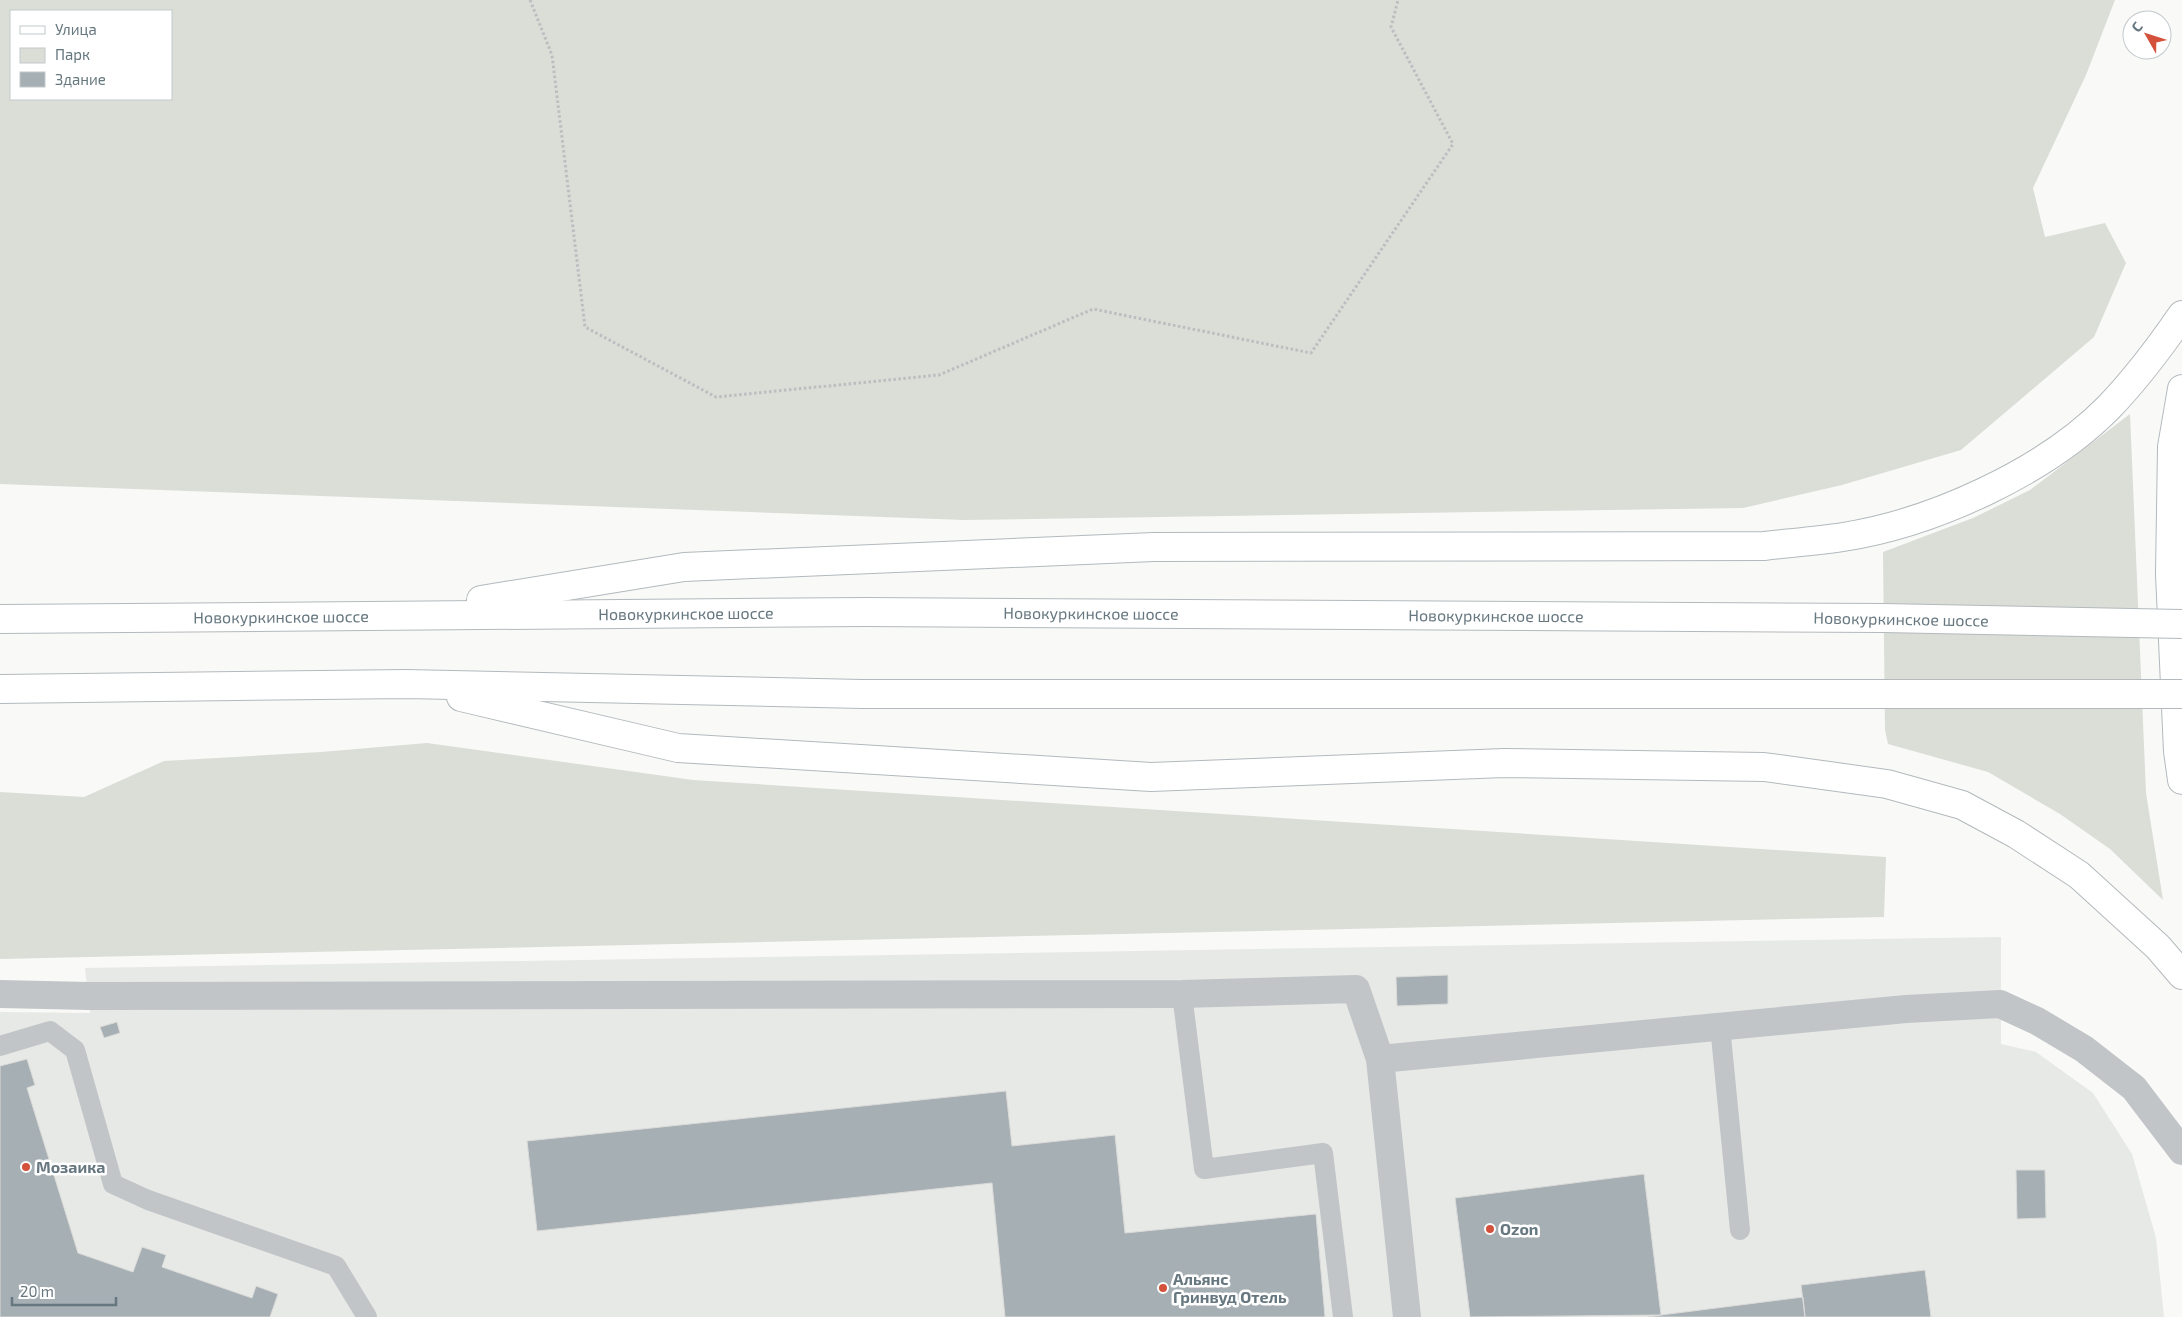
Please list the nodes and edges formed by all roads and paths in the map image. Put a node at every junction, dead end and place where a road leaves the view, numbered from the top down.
1 (530, 0) edge
2 (1398, 0) edge
3 (2182, 314) edge
4 (2182, 389) edge
5 (399, 614) junction
6 (0, 619) edge
7 (2182, 624) edge
8 (406, 684) junction
9 (0, 689) edge
10 (2182, 694) edge
11 (2182, 780) edge
12 (2182, 975) edge
13 (0, 994) edge
14 (1182, 994) junction
15 (1720, 1026) junction
16 (0, 1046) edge
17 (1380, 1058) junction
18 (2182, 1151) edge
19 (1740, 1230) dead end
20 (367, 1317) edge
21 (1343, 1317) edge
22 (1407, 1317) edge

1 - 2 path
3 - 5 main road
4 - 11 main road
5 - 6 main road, Новокуркинское шоссе
5 - 7 main road, Новокуркинское шоссе, bridge
8 - 9 main road
8 - 10 main road, bridge
8 - 12 main road
13 - 14 street
14 - 17 street
14 - 21 lane
15 - 17 street
15 - 18 street
15 - 19 lane
16 - 20 lane
17 - 22 street

